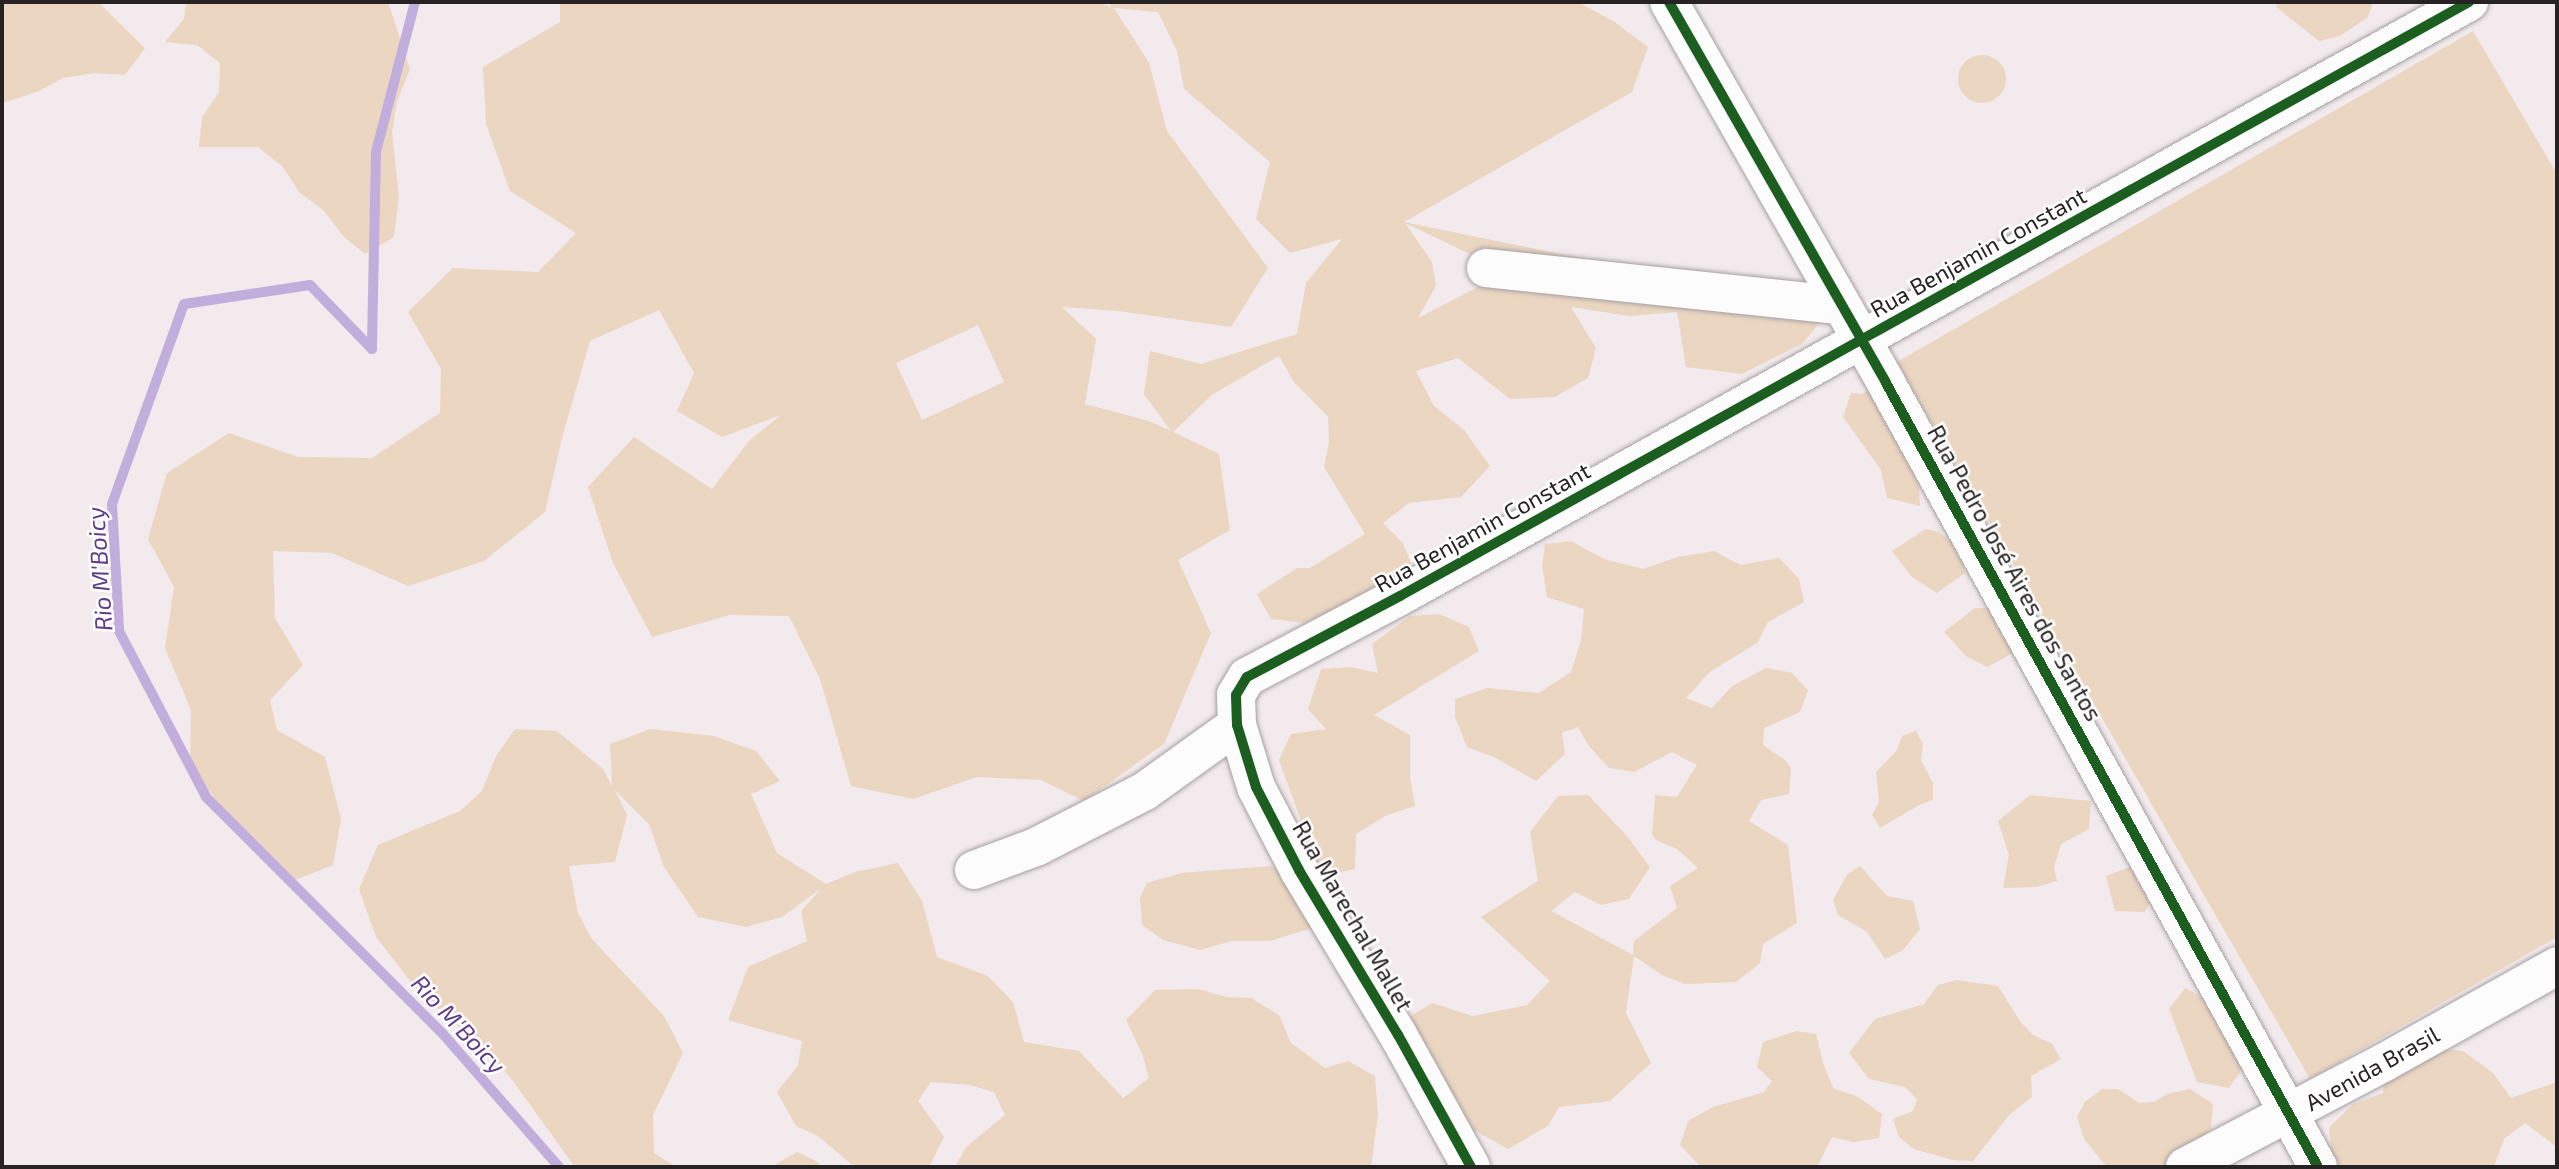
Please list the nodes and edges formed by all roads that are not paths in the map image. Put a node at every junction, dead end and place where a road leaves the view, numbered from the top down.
1 (2469, 2) edge
2 (1684, 7) edge
3 (1486, 268) dead end
4 (1841, 305) junction
5 (1862, 340) junction
6 (1247, 677) joint
7 (1237, 725) junction
8 (974, 870) dead end
9 (2557, 966) edge
10 (2289, 1114) junction
11 (1471, 1167) edge
12 (2185, 1167) edge
13 (2318, 1167) edge

1 - 5 street, Rua Benjamin Constant
2 - 4 street, Rua Pedro José Aires dos Santos
3 - 4 street
4 - 5 street, Rua Pedro José Aires dos Santos
5 - 6 street, Rua Benjamin Constant
5 - 10 street, Rua Pedro José Aires dos Santos
6 - 7 street, Rua Marechal Mallet
7 - 8 street
7 - 11 street, Rua Marechal Mallet
9 - 10 street, Avenida Brasil
10 - 12 street, Avenida Brasil
10 - 13 street, Rua Pedro José Aires dos Santos

